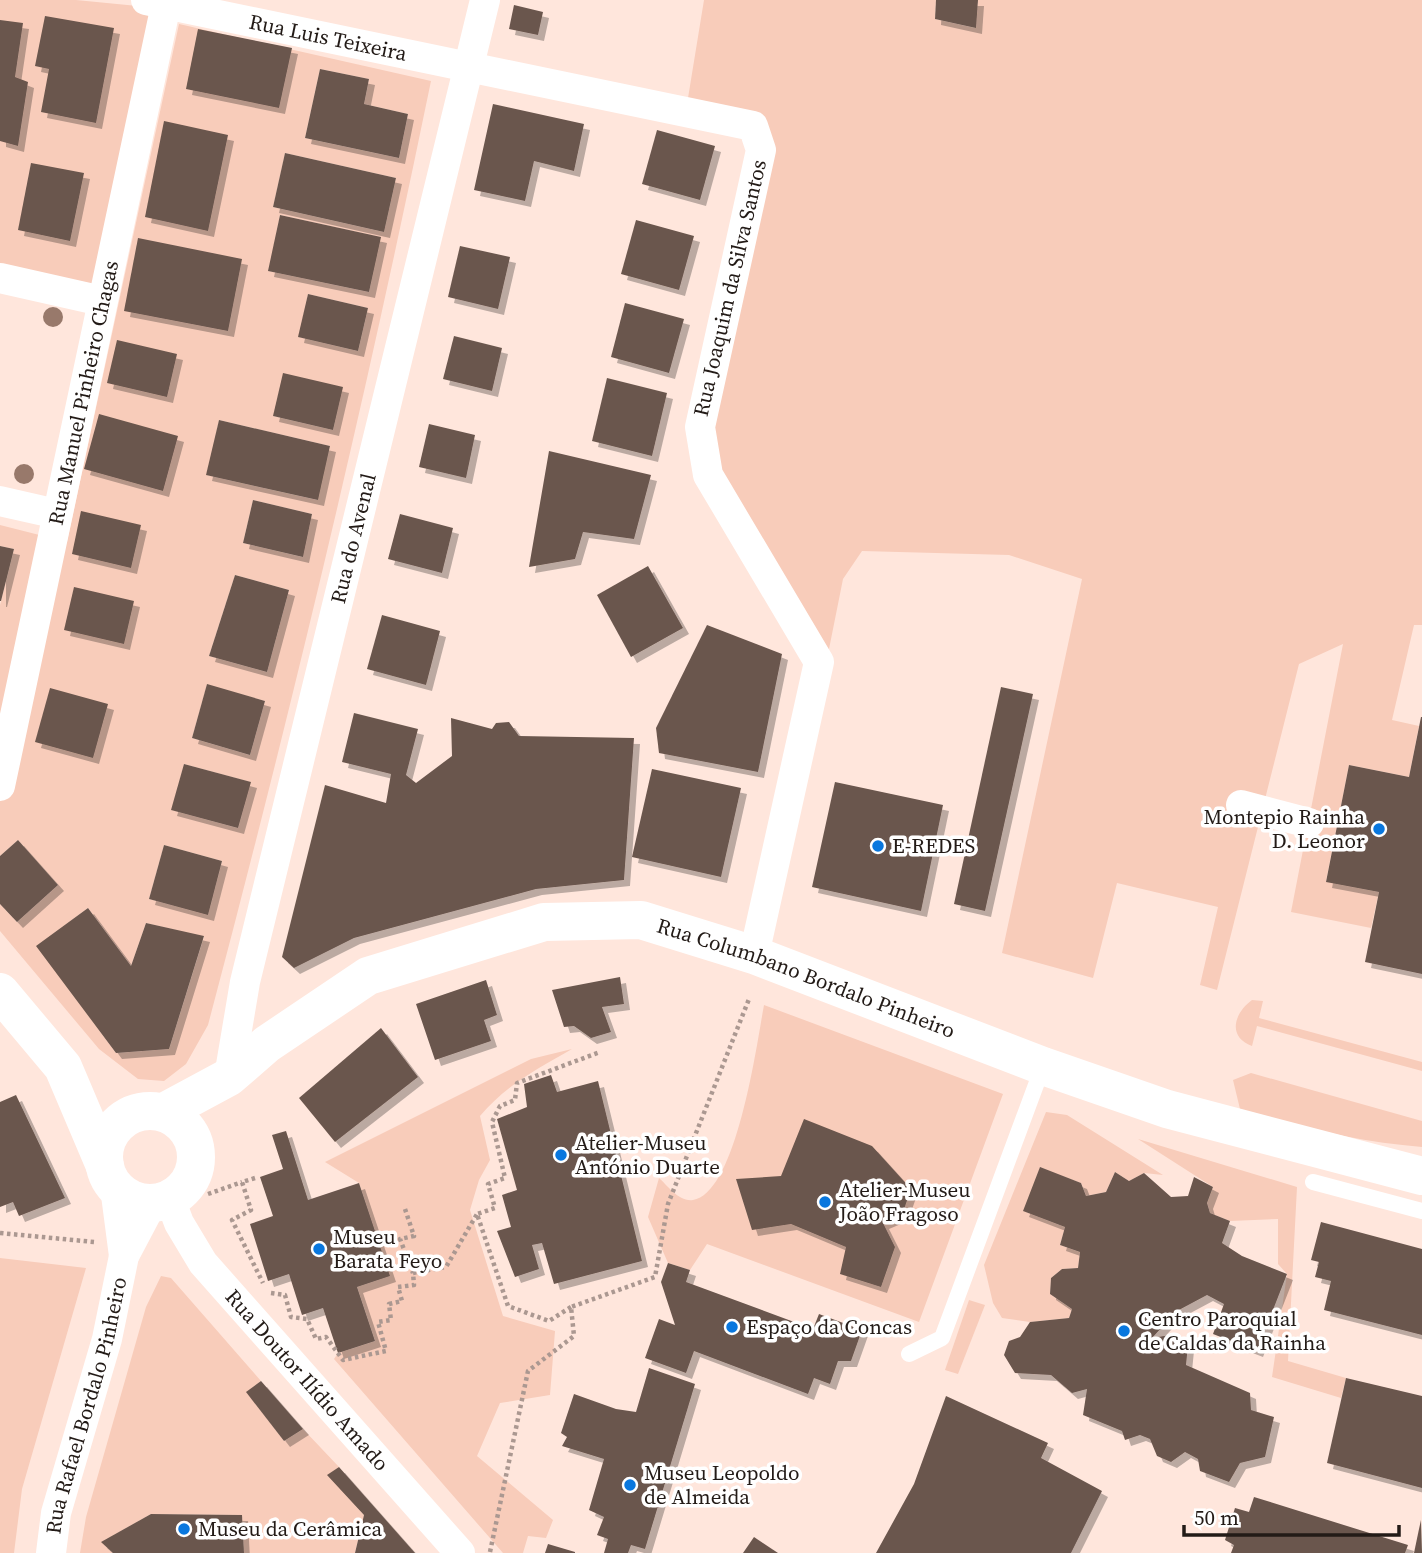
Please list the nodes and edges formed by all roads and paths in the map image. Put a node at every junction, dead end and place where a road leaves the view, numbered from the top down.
1 (485, 0) edge
2 (160, 1) edge
3 (468, 69) junction
4 (0, 278) edge
5 (103, 301) junction
6 (0, 501) edge
7 (57, 514) junction
8 (0, 786) edge
9 (1241, 805) dead end
10 (1309, 823) dead end
11 (754, 955) junction
12 (0, 992) edge
13 (749, 999) dead end
14 (600, 1052) dead end
15 (1043, 1066) junction
16 (63, 1067) junction
17 (229, 1077) junction
18 (150, 1112) junction
19 (196, 1145) junction
20 (1416, 1171) edge
21 (110, 1177) junction
22 (255, 1178) dead end
23 (242, 1182) junction
24 (1313, 1182) dead end
25 (208, 1194) dead end
26 (161, 1201) junction
27 (405, 1209) dead end
28 (1422, 1211) edge
29 (477, 1214) junction
30 (0, 1233) edge
31 (124, 1256) junction
32 (413, 1273) junction
33 (571, 1307) junction
34 (909, 1354) dead end
35 (51, 1553) edge
36 (460, 1553) edge
37 (489, 1553) edge

1 - 3 street, Rua do Avenal
2 - 3 street, Rua Luis Teixeira
2 - 5 street, Rua Manuel Pinheiro Chagas
3 - 11 street, Rua Joaquim da Silva Santos
3 - 17 street, Rua do Avenal
4 - 5 street
5 - 7 street, Rua Manuel Pinheiro Chagas
6 - 7 street
7 - 8 street, Rua Manuel Pinheiro Chagas
9 - 10 street
11 - 15 main road, Rua Columbano Bordalo Pinheiro
11 - 17 main road, Rua Columbano Bordalo Pinheiro
12 - 16 main road
13 - 33 path
14 - 29 path
15 - 20 main road, Rua Columbano Bordalo Pinheiro
15 - 34 lane
16 - 18 main road
16 - 21 main road
17 - 18 main road
17 - 19 main road, Rua do Avenal
18 - 19 main road
18 - 21 main road
19 - 26 main road
21 - 26 main road
21 - 31 street, Rua Rafael Bordalo Pinheiro
22 - 23 path
23 - 25 path
23 - 32 path
24 - 28 lane
26 - 31 street, Rua Rafael Bordalo Pinheiro
26 - 36 street, Rua Doutor Ilídio Amado
27 - 32 path
29 - 32 path
29 - 33 path
30 - 31 path
31 - 35 street, Rua Rafael Bordalo Pinheiro
33 - 37 path

